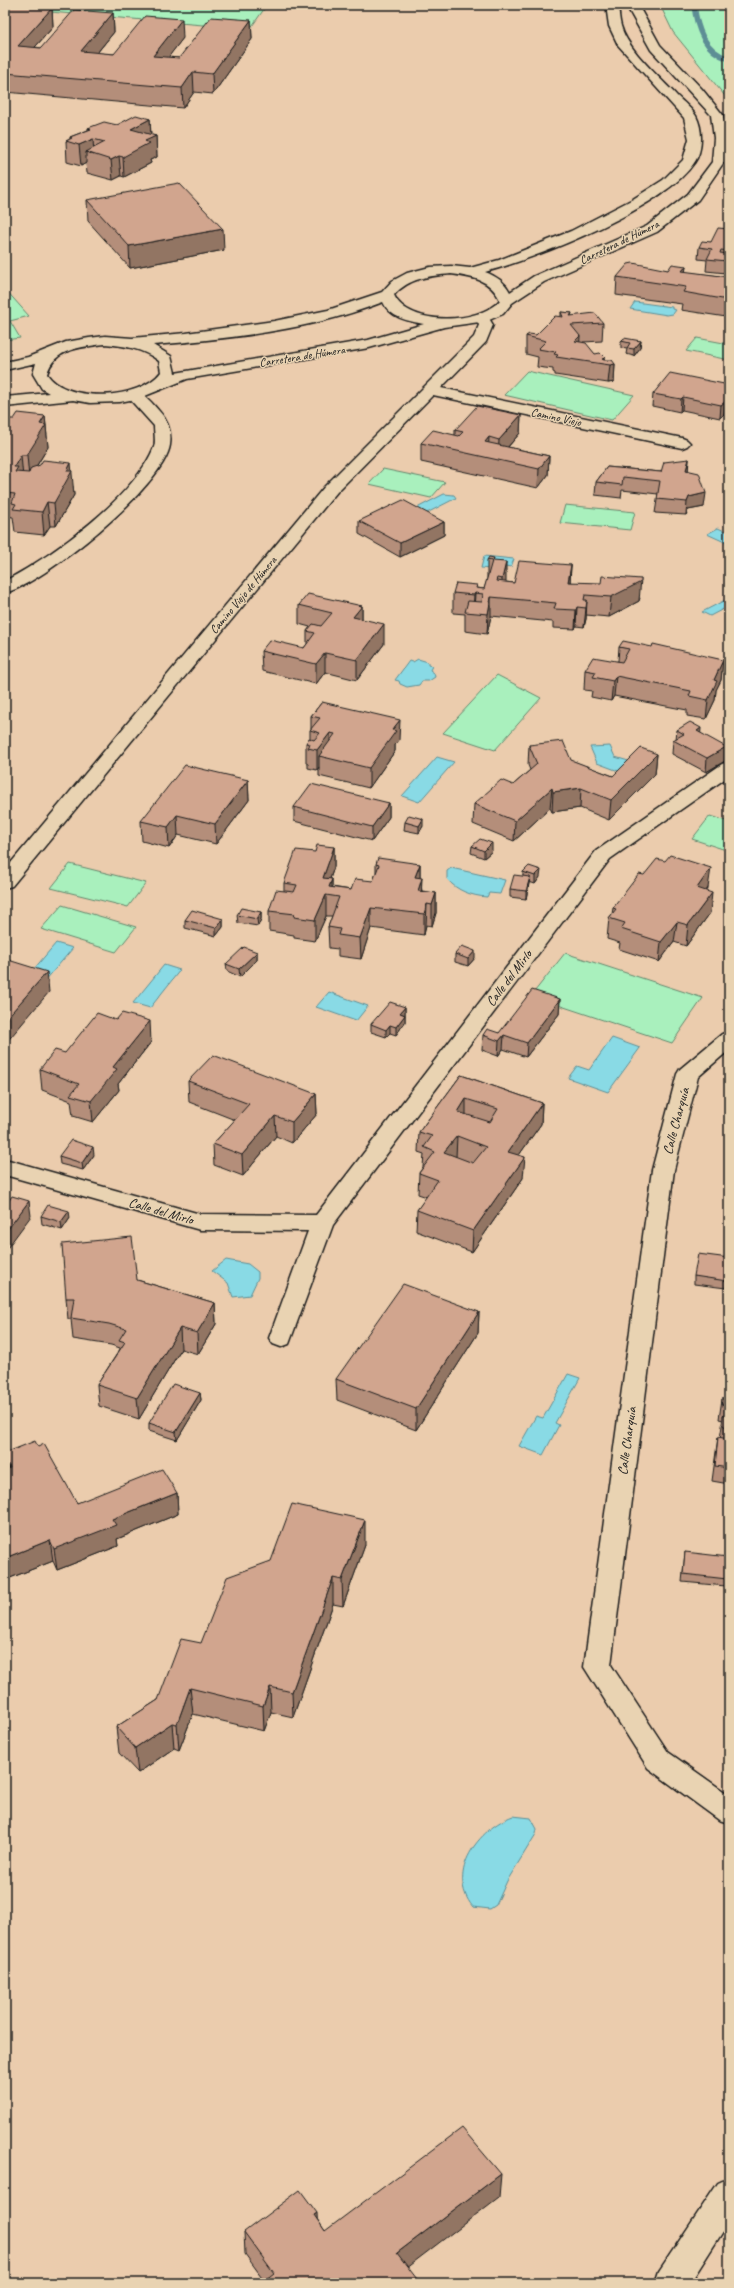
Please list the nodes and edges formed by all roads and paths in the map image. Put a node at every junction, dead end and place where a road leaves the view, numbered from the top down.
1 (612, 5) edge
2 (632, 5) edge
3 (471, 272) junction
4 (387, 295) junction
5 (507, 300) junction
6 (482, 318) junction
7 (445, 323) junction
8 (132, 342) junction
9 (57, 351) junction
10 (5, 366) edge
11 (157, 384) junction
12 (431, 390) junction
13 (134, 395) junction
14 (79, 398) junction
15 (5, 402) edge
16 (682, 443) dead end
17 (5, 588) edge
18 (729, 768) edge
19 (5, 882) edge
20 (729, 1039) edge
21 (5, 1167) edge
22 (322, 1223) junction
23 (281, 1338) dead end
24 (729, 1811) edge
25 (729, 2194) edge
26 (671, 2283) edge

1 - 3 street, Carretera de Húmera
2 - 5 street, Carretera de Húmera
3 - 4 street
3 - 5 street
4 - 7 street
4 - 8 street
5 - 6 street, Carretera de Húmera
6 - 7 street, Carretera de Húmera
6 - 12 street, Camino Viejo de Húmera
7 - 11 street, Carretera de Húmera
8 - 9 street
8 - 11 street
9 - 10 street
9 - 14 street
11 - 13 street, Carretera de Húmera
12 - 16 street, Camino Viejo
12 - 19 street, Camino Viejo de Húmera
13 - 14 street, Carretera de Húmera
13 - 17 street
14 - 15 street
18 - 22 street, Calle del Mirlo
20 - 24 street, Calle Charquía
21 - 22 street, Calle del Mirlo
22 - 23 street, Calle del Mirlo
25 - 26 street

